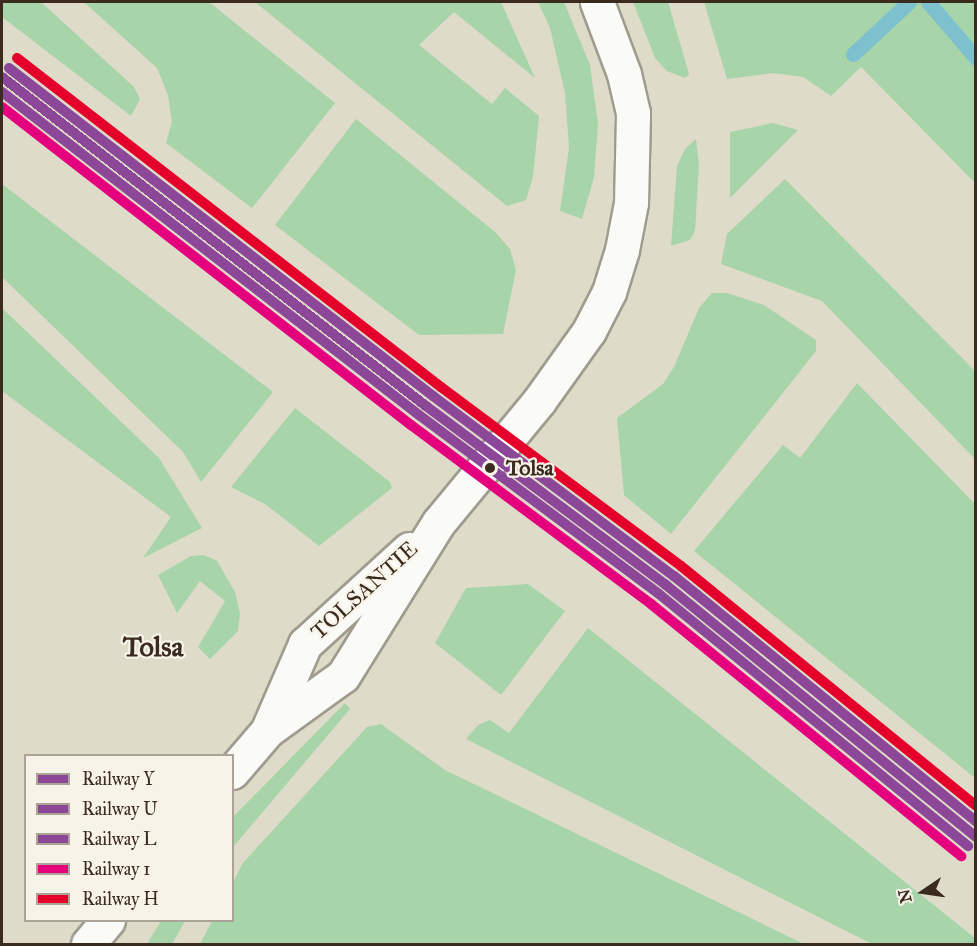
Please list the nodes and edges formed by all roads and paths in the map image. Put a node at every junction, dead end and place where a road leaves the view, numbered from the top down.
1 (597, 2) edge
2 (439, 522) junction
3 (267, 730) junction
4 (234, 770) edge
5 (107, 922) edge
6 (88, 945) edge

1 - 2 street, TOLSANTIE
2 - 3 street, TOLSANTIE
2 - 3 street, TOLSANTIE
3 - 4 street, TOLSANTIE
5 - 6 street

